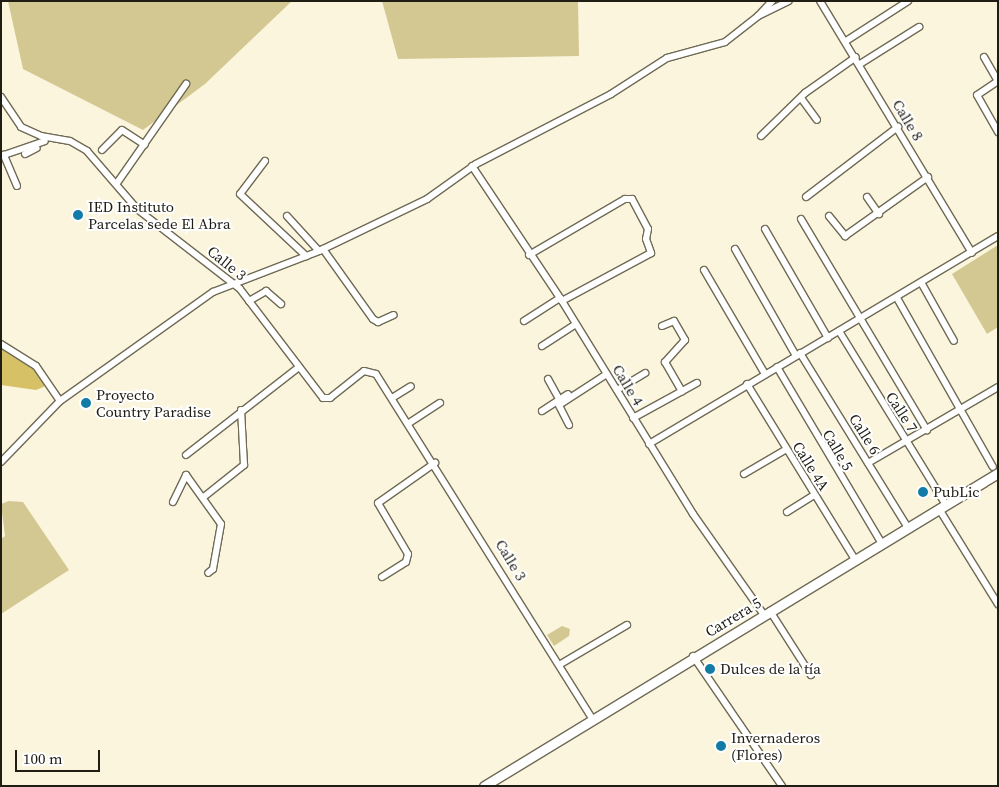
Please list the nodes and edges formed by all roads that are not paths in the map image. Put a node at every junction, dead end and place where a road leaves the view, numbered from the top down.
1 (772, 1) edge
2 (789, 1) edge
3 (820, 1) edge
4 (908, 1) edge
5 (758, 16) junction
6 (919, 27) dead end
7 (846, 41) junction
8 (984, 56) dead end
9 (858, 60) junction
10 (998, 81) edge
11 (186, 84) dead end
12 (1, 97) edge
13 (801, 98) junction
14 (817, 120) dead end
15 (898, 127) junction
16 (998, 132) edge
17 (761, 136) dead end
18 (45, 139) junction
19 (146, 145) junction
20 (102, 150) dead end
21 (25, 154) dead end
22 (265, 161) dead end
23 (472, 166) junction
24 (928, 177) junction
25 (117, 183) junction
26 (17, 186) dead end
27 (806, 197) dead end
28 (867, 197) dead end
29 (878, 214) junction
30 (287, 216) dead end
31 (829, 216) dead end
32 (801, 220) dead end
33 (766, 230) dead end
34 (998, 236) edge
35 (735, 249) dead end
36 (321, 250) junction
37 (972, 253) junction
38 (529, 255) junction
39 (306, 256) junction
40 (704, 270) dead end
41 (235, 284) junction
42 (922, 284) junction
43 (897, 298) junction
44 (249, 300) junction
45 (561, 300) junction
46 (281, 304) dead end
47 (394, 315) dead end
48 (863, 318) junction
49 (524, 321) dead end
50 (576, 324) junction
51 (662, 326) dead end
52 (839, 332) junction
53 (828, 338) junction
54 (954, 341) dead end
55 (1, 344) edge
56 (542, 346) dead end
57 (798, 354) junction
58 (299, 367) junction
59 (777, 367) junction
60 (606, 372) junction
61 (645, 374) dead end
62 (765, 374) junction
63 (548, 379) dead end
64 (697, 383) dead end
65 (747, 384) junction
66 (411, 386) dead end
67 (998, 387) edge
68 (617, 390) junction
69 (682, 391) junction
70 (392, 398) junction
71 (559, 400) junction
72 (60, 402) junction
73 (440, 403) dead end
74 (958, 409) junction
75 (241, 410) junction
76 (542, 411) dead end
77 (633, 418) junction
78 (409, 423) junction
79 (569, 425) dead end
80 (927, 430) junction
81 (906, 441) junction
82 (649, 444) junction
83 (785, 450) junction
84 (186, 454) dead end
85 (1, 462) edge
86 (435, 463) junction
87 (868, 463) junction
88 (996, 470) edge
89 (744, 474) dead end
90 (814, 495) junction
91 (205, 496) junction
92 (173, 502) dead end
93 (942, 507) junction
94 (787, 512) dead end
95 (908, 528) junction
96 (882, 544) junction
97 (856, 561) junction
98 (208, 573) dead end
99 (382, 577) dead end
100 (998, 604) edge
101 (767, 613) junction
102 (627, 625) dead end
103 (693, 656) junction
104 (559, 665) junction
105 (811, 675) dead end
106 (592, 719) junction
107 (484, 786) edge
108 (782, 786) edge

1 - 5 street
2 - 5 street
3 - 7 street, Calle 8
4 - 7 street
5 - 23 street
6 - 9 street
7 - 9 street, Calle 8
8 - 10 street
9 - 13 street
9 - 15 street, Calle 8
10 - 16 street
11 - 19 street
12 - 18 street, Calle 3
13 - 14 street
13 - 17 street
15 - 24 street, Calle 8
15 - 27 street
18 - 21 street
18 - 25 street, Calle 3
18 - 26 street
19 - 20 street
19 - 25 street
22 - 39 street
23 - 36 street
23 - 38 street, Calle 4
24 - 29 street
24 - 37 street, Calle 8
25 - 41 street, Calle 3
28 - 29 street
29 - 31 street
30 - 36 street
32 - 48 street
33 - 53 street
34 - 37 street
35 - 57 street, Calle 6
36 - 39 street
36 - 47 street
37 - 42 street
38 - 45 street, Calle 4
38 - 45 street
39 - 41 street
40 - 62 street
41 - 44 street, Calle 3
41 - 72 street
42 - 43 street
42 - 54 street
43 - 48 street
43 - 74 street
44 - 46 street
44 - 58 street, Calle 3
45 - 49 street
45 - 50 street, Calle 4
48 - 52 street
48 - 80 street
50 - 56 street
50 - 60 street, Calle 4
51 - 69 street
52 - 53 street
52 - 81 street, Calle 7
53 - 57 street
55 - 72 street
57 - 59 street
57 - 87 street, Calle 6
58 - 70 street, Calle 3
58 - 75 street
59 - 62 street
59 - 96 street, Calle 5
60 - 68 street, Calle 4
60 - 71 street
60 - 79 street
61 - 68 street
62 - 65 street
63 - 71 street
64 - 69 street
65 - 82 street
65 - 83 street, Calle 4A
66 - 70 street
67 - 74 street
68 - 77 street, Calle 4
69 - 77 street
70 - 78 street, Calle 3
71 - 76 street
72 - 85 street
73 - 78 street
74 - 80 street
74 - 88 street
75 - 84 street
75 - 91 street
77 - 82 street, Calle 4
78 - 86 street, Calle 3
80 - 81 street
81 - 87 street
81 - 93 street, Calle 7
82 - 101 street, Calle 4
83 - 89 street
83 - 90 street, Calle 4A
86 - 99 street
86 - 104 street, Calle 3
87 - 95 street, Calle 6
88 - 93 main road, Carrera 5
90 - 94 street
90 - 97 street, Calle 4A
91 - 92 street
91 - 98 street
93 - 95 main road, Carrera 5
93 - 100 street, Calle 7
95 - 96 main road, Carrera 5
96 - 97 main road, Carrera 5
97 - 101 main road, Carrera 5
101 - 103 main road, Carrera 5
101 - 105 street, Calle 4
102 - 104 street
103 - 106 main road, Carrera 5
103 - 108 street
104 - 106 street, Calle 3
106 - 107 main road, Carrera 5

